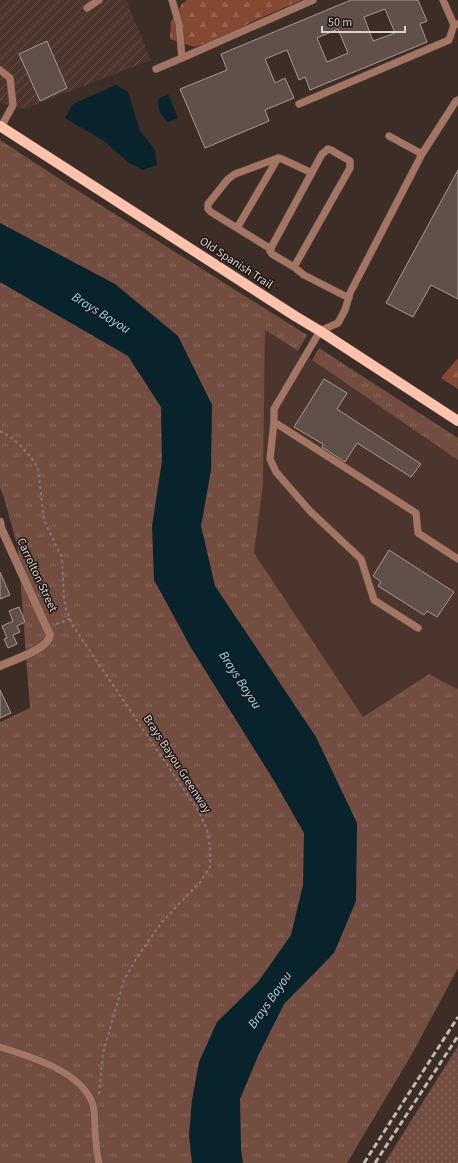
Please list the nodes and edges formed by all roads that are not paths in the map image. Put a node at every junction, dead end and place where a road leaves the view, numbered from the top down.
1 (99, 0) edge
2 (172, 0) edge
3 (313, 0) edge
4 (442, 0) edge
5 (87, 8) dead end
6 (456, 24) edge
7 (182, 58) junction
8 (156, 69) dead end
9 (0, 70) edge
10 (458, 100) edge
11 (299, 104) dead end
12 (0, 126) edge
13 (389, 136) dead end
14 (422, 154) junction
15 (278, 158) junction
16 (312, 173) junction
17 (237, 228) junction
18 (271, 249) junction
19 (294, 267) junction
20 (349, 298) junction
21 (320, 331) junction
22 (458, 421) edge
23 (274, 422) junction
24 (0, 526) edge
25 (458, 559) edge
26 (418, 628) dead end
27 (0, 666) edge
28 (0, 1047) edge
29 (99, 1163) edge

1 - 5 lane
2 - 7 lane
3 - 7 lane
4 - 6 lane
6 - 11 lane
7 - 8 lane
9 - 12 lane
10 - 14 lane
12 - 21 main road, Old Spanish Trail
13 - 14 lane
14 - 20 lane
15 - 16 lane
15 - 17 lane
15 - 17 lane
16 - 18 lane
16 - 19 lane
17 - 18 lane
18 - 19 lane
19 - 20 lane
20 - 21 lane
21 - 22 main road, Old Spanish Trail
21 - 23 lane
23 - 25 lane
23 - 26 lane
24 - 27 street, Carrolton Street
28 - 29 lane

